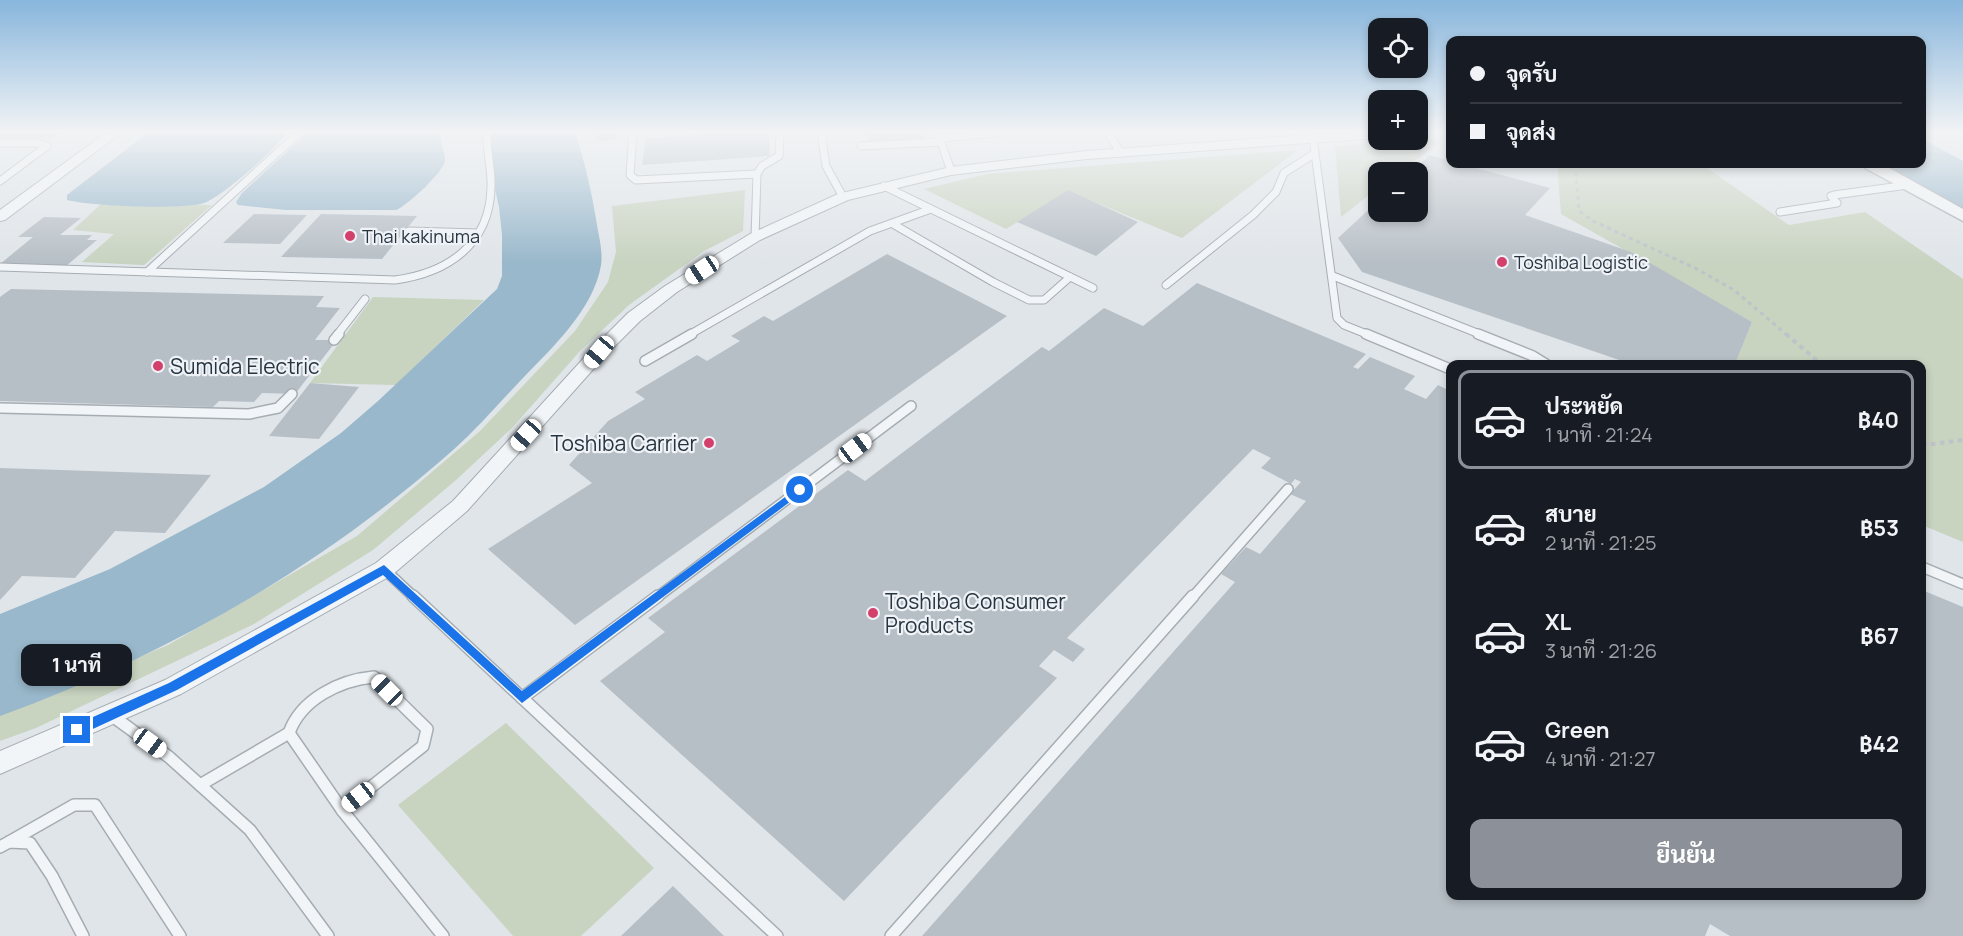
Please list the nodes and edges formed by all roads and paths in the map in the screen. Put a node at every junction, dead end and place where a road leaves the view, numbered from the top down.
1 (56, 176) edge
2 (252, 176) edge
3 (490, 176) edge
4 (631, 176) edge
5 (723, 176) edge
6 (757, 176) edge
7 (829, 176) edge
8 (930, 176) edge
9 (1283, 176) edge
10 (1317, 176) edge
11 (1576, 176) edge
12 (1892, 176) edge
13 (1908, 185) junction
14 (884, 186) junction
15 (843, 197) junction
16 (931, 209) junction
17 (1780, 212) dead end
18 (1963, 216) edge
19 (0, 217) edge
20 (893, 224) junction
21 (409, 231) dead end
22 (478, 233) junction
23 (755, 237) junction
24 (0, 267) edge
25 (147, 272) junction
26 (1333, 276) junction
27 (1070, 277) junction
28 (1166, 285) dead end
29 (1093, 288) dead end
30 (365, 299) dead end
31 (334, 340) dead end
32 (1540, 360) edge
33 (1816, 360) edge
34 (645, 361) dead end
35 (1446, 367) edge
36 (292, 394) dead end
37 (911, 406) dead end
38 (0, 408) edge
39 (1963, 440) edge
40 (1926, 443) edge
41 (1288, 489) dead end
42 (1926, 569) edge
43 (384, 570) junction
44 (1963, 584) edge
45 (522, 698) junction
46 (111, 715) junction
47 (289, 733) junction
48 (0, 763) edge
49 (200, 785) junction
50 (342, 810) junction
51 (5, 844) edge
52 (83, 936) edge
53 (180, 936) edge
54 (328, 936) edge
55 (443, 936) edge
56 (777, 936) edge
57 (891, 936) edge

1 - 19 street
2 - 25 lane
3 - 22 lane
4 - 5 lane
6 - 23 lane
7 - 15 lane
8 - 14 street
9 - 28 lane
10 - 26 lane
11 - 33 path
12 - 13 street
13 - 17 lane
13 - 18 street
14 - 15 street
14 - 16 lane
15 - 23 street
16 - 20 lane
16 - 27 lane
20 - 27 lane
20 - 34 lane
21 - 22 lane
22 - 25 lane
23 - 43 street
24 - 25 lane
26 - 32 lane
26 - 35 lane
27 - 29 lane
30 - 31 lane
36 - 38 lane
37 - 45 lane
39 - 40 path
41 - 57 lane
42 - 44 lane
43 - 45 lane
43 - 46 street
45 - 56 lane
46 - 48 street
46 - 49 lane
47 - 49 lane
47 - 50 lane
47 - 50 lane
49 - 54 lane
50 - 55 lane
51 - 52 lane
51 - 53 lane

